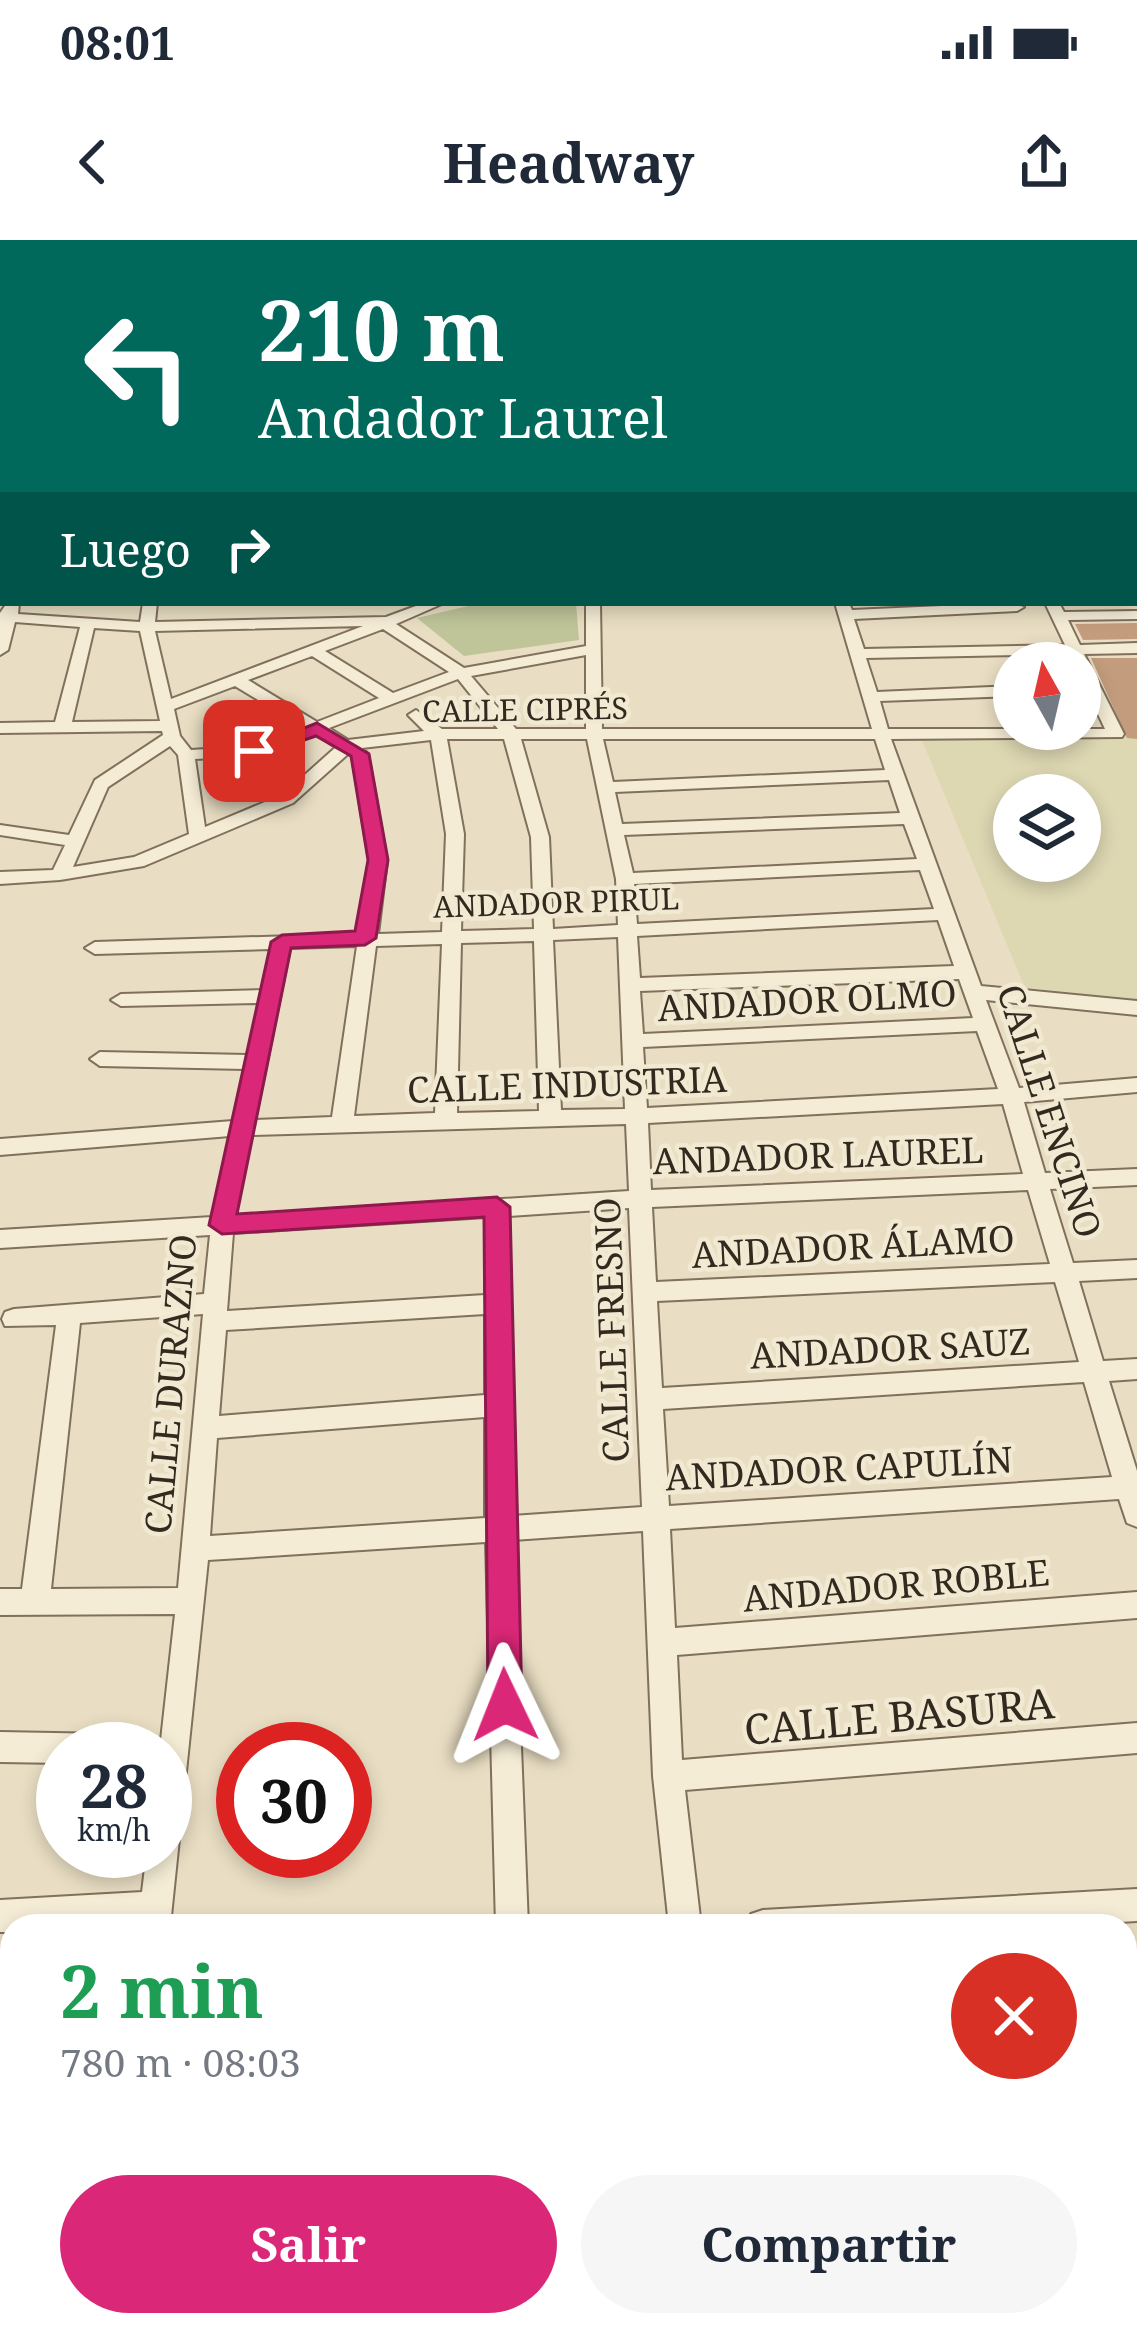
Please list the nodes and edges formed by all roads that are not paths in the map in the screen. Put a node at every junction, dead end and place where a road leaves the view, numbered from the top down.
1 (150, 606) edge
2 (242, 606) edge
3 (296, 606) edge
4 (425, 606) edge
5 (593, 606) edge
6 (1017, 607) dead end
7 (843, 609) edge
8 (1056, 610) edge
9 (8, 613) edge
10 (1137, 615) edge
11 (382, 621) junction
12 (295, 622) junction
13 (88, 623) junction
14 (239, 624) junction
15 (146, 627) junction
16 (1072, 642) edge
17 (1101, 648) edge
18 (1137, 648) edge
19 (312, 649) junction
20 (594, 649) junction
21 (0, 650) edge
22 (993, 650) edge
23 (858, 654) junction
24 (461, 673) junction
25 (235, 679) junction
26 (993, 693) edge
27 (869, 697) junction
28 (394, 700) junction
29 (167, 706) junction
30 (1101, 709) edge
31 (416, 715) dead end
32 (0, 728) edge
33 (62, 728) junction
34 (317, 729) junction
35 (172, 732) junction
36 (438, 734) junction
37 (511, 734) junction
38 (594, 734) junction
39 (881, 734) junction
40 (993, 734) edge
41 (1101, 734) edge
42 (354, 749) junction
43 (187, 755) junction
44 (264, 765) dead end
45 (895, 775) junction
46 (604, 787) junction
47 (287, 799) junction
48 (912, 818) junction
49 (0, 830) edge
50 (617, 830) junction
51 (198, 837) junction
52 (74, 841) junction
53 (929, 864) junction
54 (60, 875) junction
55 (0, 878) edge
56 (625, 879) junction
57 (948, 914) junction
58 (628, 930) junction
59 (545, 935) junction
60 (454, 937) junction
61 (365, 938) junction
62 (282, 942) junction
63 (95, 948) dead end
64 (970, 982) junction
65 (630, 985) junction
66 (268, 996) junction
67 (121, 1000) dead end
68 (1137, 1008) edge
69 (985, 1024) junction
70 (633, 1041) junction
71 (100, 1059) dead end
72 (254, 1062) junction
73 (1137, 1085) edge
74 (1011, 1096) junction
75 (640, 1116) junction
76 (550, 1117) junction
77 (446, 1119) junction
78 (341, 1126) junction
79 (244, 1130) junction
80 (0, 1148) edge
81 (1137, 1177) edge
82 (1036, 1182) junction
83 (641, 1199) junction
84 (497, 1207) junction
85 (222, 1225) junction
86 (0, 1239) edge
87 (1137, 1269) edge
88 (1064, 1272) junction
89 (644, 1292) junction
90 (498, 1304) junction
91 (215, 1312) junction
92 (69, 1315) junction
93 (14, 1319) dead end
94 (1137, 1369) edge
95 (1096, 1372) junction
96 (647, 1399) junction
97 (498, 1405) junction
98 (206, 1428) junction
99 (1133, 1501) edge
100 (656, 1515) junction
101 (499, 1528) junction
102 (195, 1549) junction
103 (191, 1601) junction
104 (0, 1602) edge
105 (35, 1602) junction
106 (1137, 1605) edge
107 (661, 1642) junction
108 (175, 1722) edge
109 (1137, 1738) edge
110 (0, 1747) edge
111 (36, 1748) edge
112 (668, 1776) junction
113 (160, 1878) edge
114 (1137, 1905) edge
115 (155, 1914) edge
116 (512, 1914) edge
117 (684, 1914) edge
118 (977, 1914) edge

1 - 15 street
2 - 14 street
3 - 12 street
4 - 11 street
5 - 20 street, CALLE FRESNO
6 - 7 street
7 - 23 street, CALLE ENCINO
8 - 10 street
8 - 16 street
9 - 13 street
9 - 21 street
11 - 12 street
11 - 19 street
11 - 24 street
12 - 14 street
13 - 15 street
13 - 33 street
14 - 15 street
15 - 29 street
17 - 18 street
19 - 25 street
19 - 28 street
20 - 24 street
20 - 38 street, CALLE FRESNO
22 - 23 street
23 - 27 street, CALLE ENCINO
24 - 28 street
24 - 37 street
25 - 29 street
25 - 34 street
26 - 27 street
27 - 39 street, CALLE ENCINO
28 - 34 street
29 - 35 street
30 - 41 street, CALLE CIPRÉS
31 - 36 street
32 - 33 street
33 - 35 street
34 - 42 street
34 - 43 street
35 - 43 street
35 - 52 street
36 - 37 street, CALLE CIPRÉS
36 - 42 street, CALLE CIPRÉS
36 - 60 street
37 - 38 street, CALLE CIPRÉS
37 - 59 street
38 - 39 street, CALLE CIPRÉS
38 - 46 street, CALLE FRESNO
39 - 40 street, CALLE CIPRÉS
39 - 45 street, CALLE ENCINO
42 - 47 street
42 - 61 street
43 - 51 street
44 - 47 street
45 - 46 street
45 - 48 street, CALLE ENCINO
46 - 50 street, CALLE FRESNO
47 - 51 street
48 - 50 street
48 - 53 street, CALLE ENCINO
49 - 52 street
50 - 56 street, CALLE FRESNO
51 - 54 street
52 - 54 street
53 - 56 street
53 - 57 street, CALLE ENCINO
54 - 55 street
56 - 58 street, CALLE FRESNO
57 - 58 street, ANDADOR PIRUL
57 - 64 street, CALLE ENCINO
58 - 59 street, ANDADOR PIRUL
58 - 65 street, CALLE FRESNO
59 - 60 street, ANDADOR PIRUL
59 - 76 street
60 - 61 street, ANDADOR PIRUL
60 - 77 street
61 - 62 street, ANDADOR PIRUL
61 - 78 street
62 - 63 street, ANDADOR PIRUL
62 - 66 street, CALLE DURAZNO
64 - 65 street
64 - 68 street
64 - 69 street, CALLE ENCINO
65 - 70 street, CALLE FRESNO
66 - 67 street
66 - 72 street, CALLE DURAZNO
69 - 70 street, ANDADOR OLMO
69 - 74 street, CALLE ENCINO
70 - 75 street, CALLE FRESNO
71 - 72 street
72 - 79 street, CALLE DURAZNO
73 - 74 street, CALLE INDUSTRIA
74 - 75 street, CALLE INDUSTRIA
74 - 82 street, CALLE ENCINO
75 - 76 street, CALLE INDUSTRIA
75 - 83 street, CALLE FRESNO
76 - 77 street, CALLE INDUSTRIA
77 - 78 street, CALLE INDUSTRIA
78 - 79 street, CALLE INDUSTRIA
79 - 80 street, CALLE INDUSTRIA
79 - 85 street, CALLE DURAZNO
81 - 82 street, ANDADOR LAUREL
82 - 83 street, ANDADOR LAUREL
82 - 88 street, CALLE ENCINO
83 - 84 street, ANDADOR LAUREL
83 - 89 street, CALLE FRESNO
84 - 85 street, ANDADOR LAUREL
84 - 90 street
85 - 86 street, ANDADOR LAUREL
85 - 91 street, CALLE DURAZNO
87 - 88 street, ANDADOR ÁLAMO
88 - 89 street, ANDADOR ÁLAMO
88 - 95 street, CALLE ENCINO
89 - 96 street, CALLE FRESNO
90 - 91 street
90 - 97 street
91 - 92 street
91 - 98 street, CALLE DURAZNO
92 - 93 street
92 - 105 street
94 - 95 street, ANDADOR SAUZ
95 - 96 street, ANDADOR SAUZ
95 - 99 street, CALLE ENCINO
96 - 100 street, CALLE FRESNO
97 - 98 street
97 - 101 street
98 - 102 street, CALLE DURAZNO
99 - 100 street, ANDADOR CAPULÍN
100 - 101 street, ANDADOR CAPULÍN
100 - 107 street, CALLE FRESNO
101 - 102 street, ANDADOR CAPULÍN
101 - 116 street
102 - 103 street, CALLE DURAZNO
103 - 105 street
103 - 108 street, CALLE DURAZNO
104 - 105 street
106 - 107 street, ANDADOR ROBLE
107 - 112 street, CALLE FRESNO
109 - 112 street, CALLE BASURA
110 - 111 street
112 - 117 street, CALLE FRESNO
113 - 115 street
114 - 118 street

